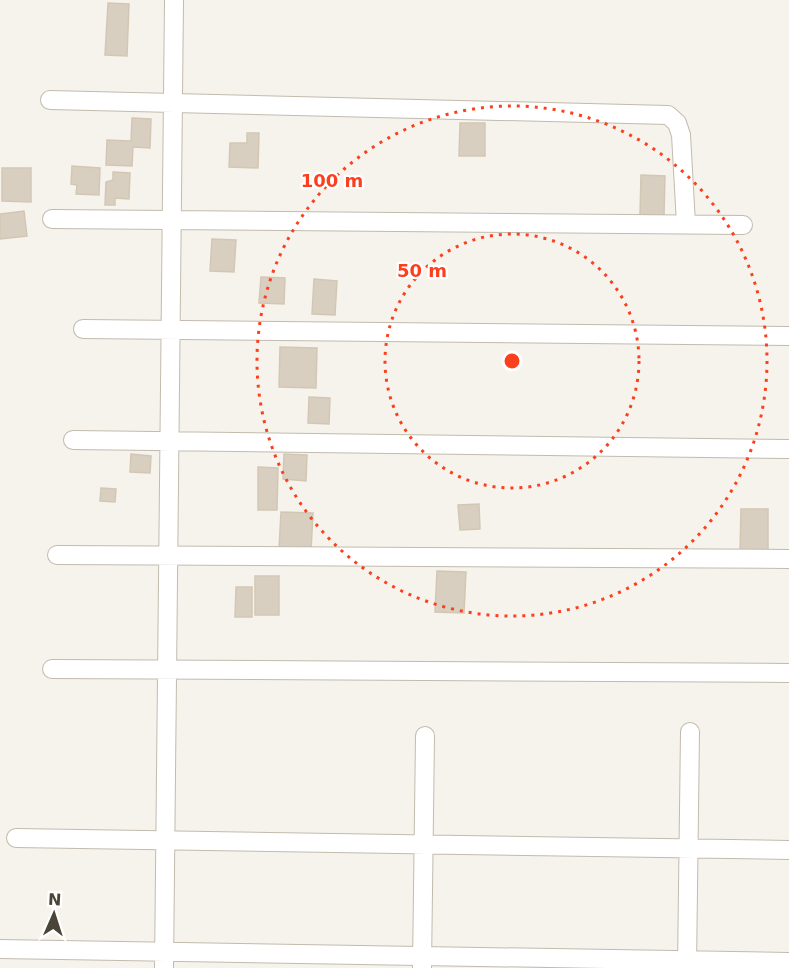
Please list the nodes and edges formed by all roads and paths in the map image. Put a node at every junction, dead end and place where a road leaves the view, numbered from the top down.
1 (174, 0) edge
2 (50, 99) dead end
3 (173, 102) junction
4 (52, 219) dead end
5 (171, 220) junction
6 (686, 224) junction
7 (743, 225) dead end
8 (83, 329) dead end
9 (170, 329) junction
10 (789, 336) edge
11 (73, 440) dead end
12 (169, 441) junction
13 (789, 449) edge
14 (57, 555) dead end
15 (167, 555) junction
16 (789, 559) edge
17 (52, 669) dead end
18 (166, 669) junction
19 (789, 674) edge
20 (690, 732) dead end
21 (425, 736) dead end
22 (16, 838) dead end
23 (164, 841) junction
24 (423, 845) junction
25 (689, 849) junction
26 (789, 850) edge
27 (0, 949) edge
28 (164, 960) edge
29 (422, 962) edge
30 (789, 962) edge
31 (687, 964) edge

1 - 3 street
2 - 3 street
3 - 5 street
3 - 6 street
4 - 5 street
5 - 6 street
5 - 9 street
6 - 7 street
8 - 9 street
9 - 10 street
9 - 12 street
11 - 12 street
12 - 13 street
12 - 15 street
14 - 15 street
15 - 16 street
15 - 18 street
17 - 18 street
18 - 19 street
18 - 23 street
20 - 25 street
21 - 24 street
22 - 23 street
23 - 24 street
23 - 28 street
24 - 25 street
24 - 29 street
25 - 26 street
25 - 31 street
27 - 28 street
28 - 29 street
29 - 31 street
30 - 31 street

